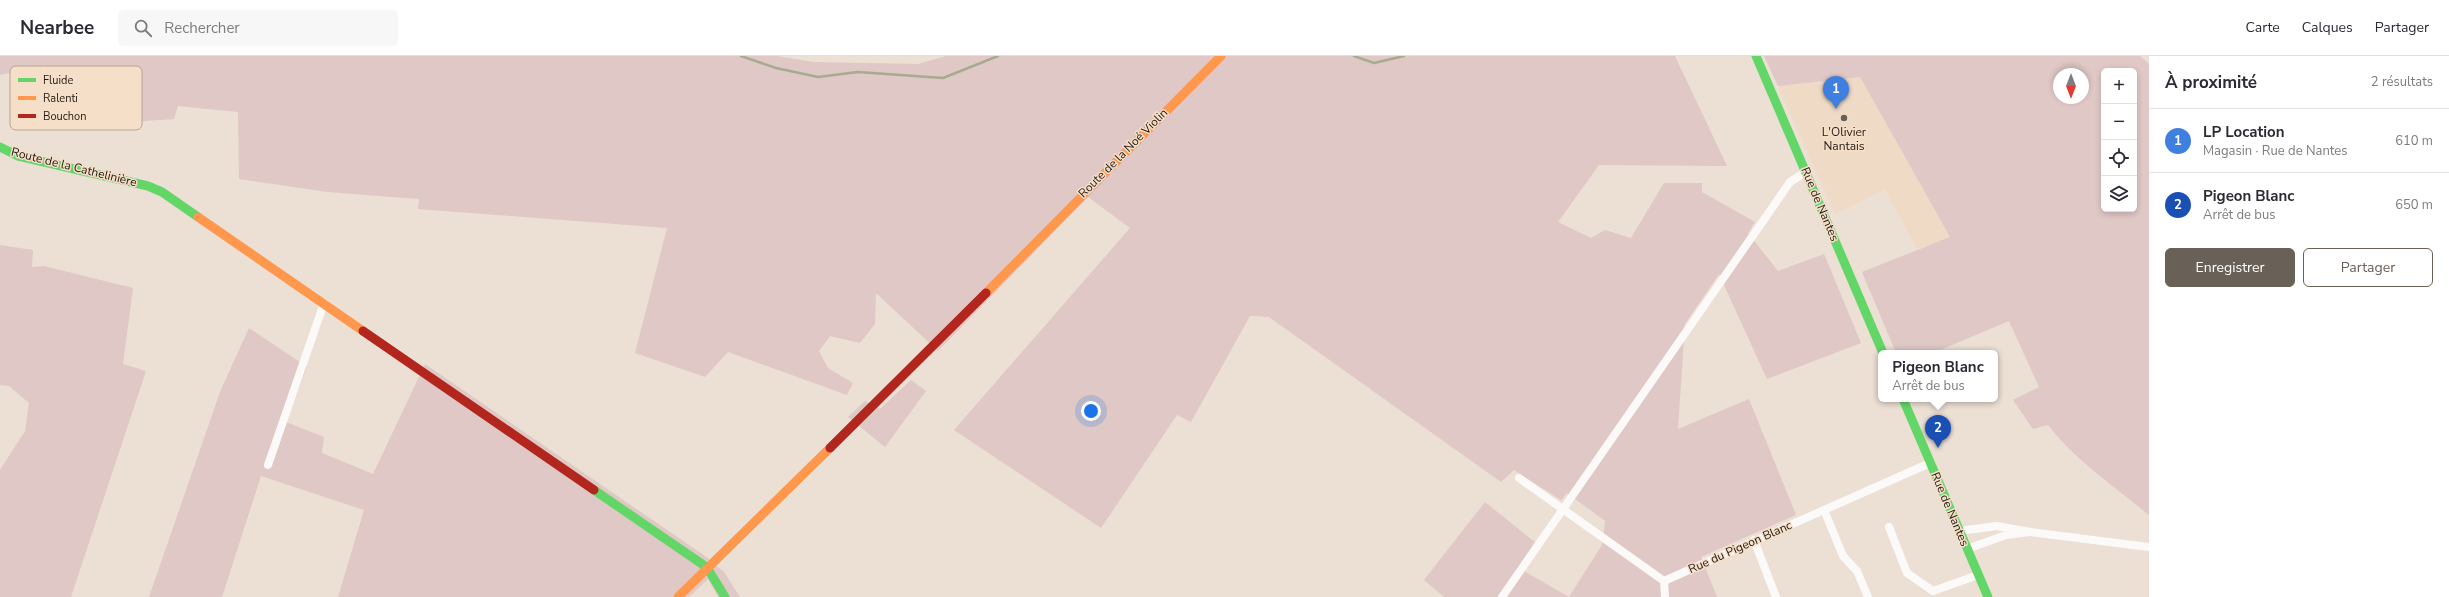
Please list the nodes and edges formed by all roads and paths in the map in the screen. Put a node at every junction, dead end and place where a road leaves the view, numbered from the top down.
1 (1220, 56) edge
2 (1756, 56) edge
3 (0, 147) edge
4 (1806, 172) junction
5 (324, 303) junction
6 (1882, 350) edge
7 (1904, 402) edge
8 (1930, 463) junction
9 (268, 465) dead end
10 (1519, 478) dead end
11 (1562, 510) junction
12 (1824, 510) junction
13 (1889, 527) dead end
14 (1959, 530) junction
15 (2030, 532) junction
16 (1754, 540) junction
17 (2149, 547) edge
18 (1967, 550) junction
19 (708, 569) junction
20 (1978, 575) junction
21 (1664, 581) junction
22 (678, 597) edge
23 (725, 597) edge
24 (1502, 597) edge
25 (1665, 597) edge
26 (1776, 597) edge
27 (1868, 597) edge
28 (1988, 597) edge

1 - 19 street, Route de la Noé Violin
2 - 4 street, Rue de Nantes
3 - 5 street, Route de la Cathelinière
4 - 6 street, Rue de Nantes
4 - 11 street
5 - 9 street
5 - 19 street, Route de la Cathelinière
7 - 8 street, Rue de Nantes
8 - 12 street, Rue du Pigeon Blanc
8 - 14 street, Rue de Nantes
10 - 11 street
11 - 21 street
11 - 24 street
12 - 16 street, Rue du Pigeon Blanc
12 - 27 street
13 - 20 street
14 - 15 street
14 - 18 street, Rue de Nantes
15 - 17 street
15 - 18 street
16 - 21 street, Rue du Pigeon Blanc
16 - 26 street
18 - 20 street, Rue de Nantes
19 - 22 street, Route de la Noé Violin
19 - 23 street
20 - 28 street, Rue de Nantes
21 - 25 street

